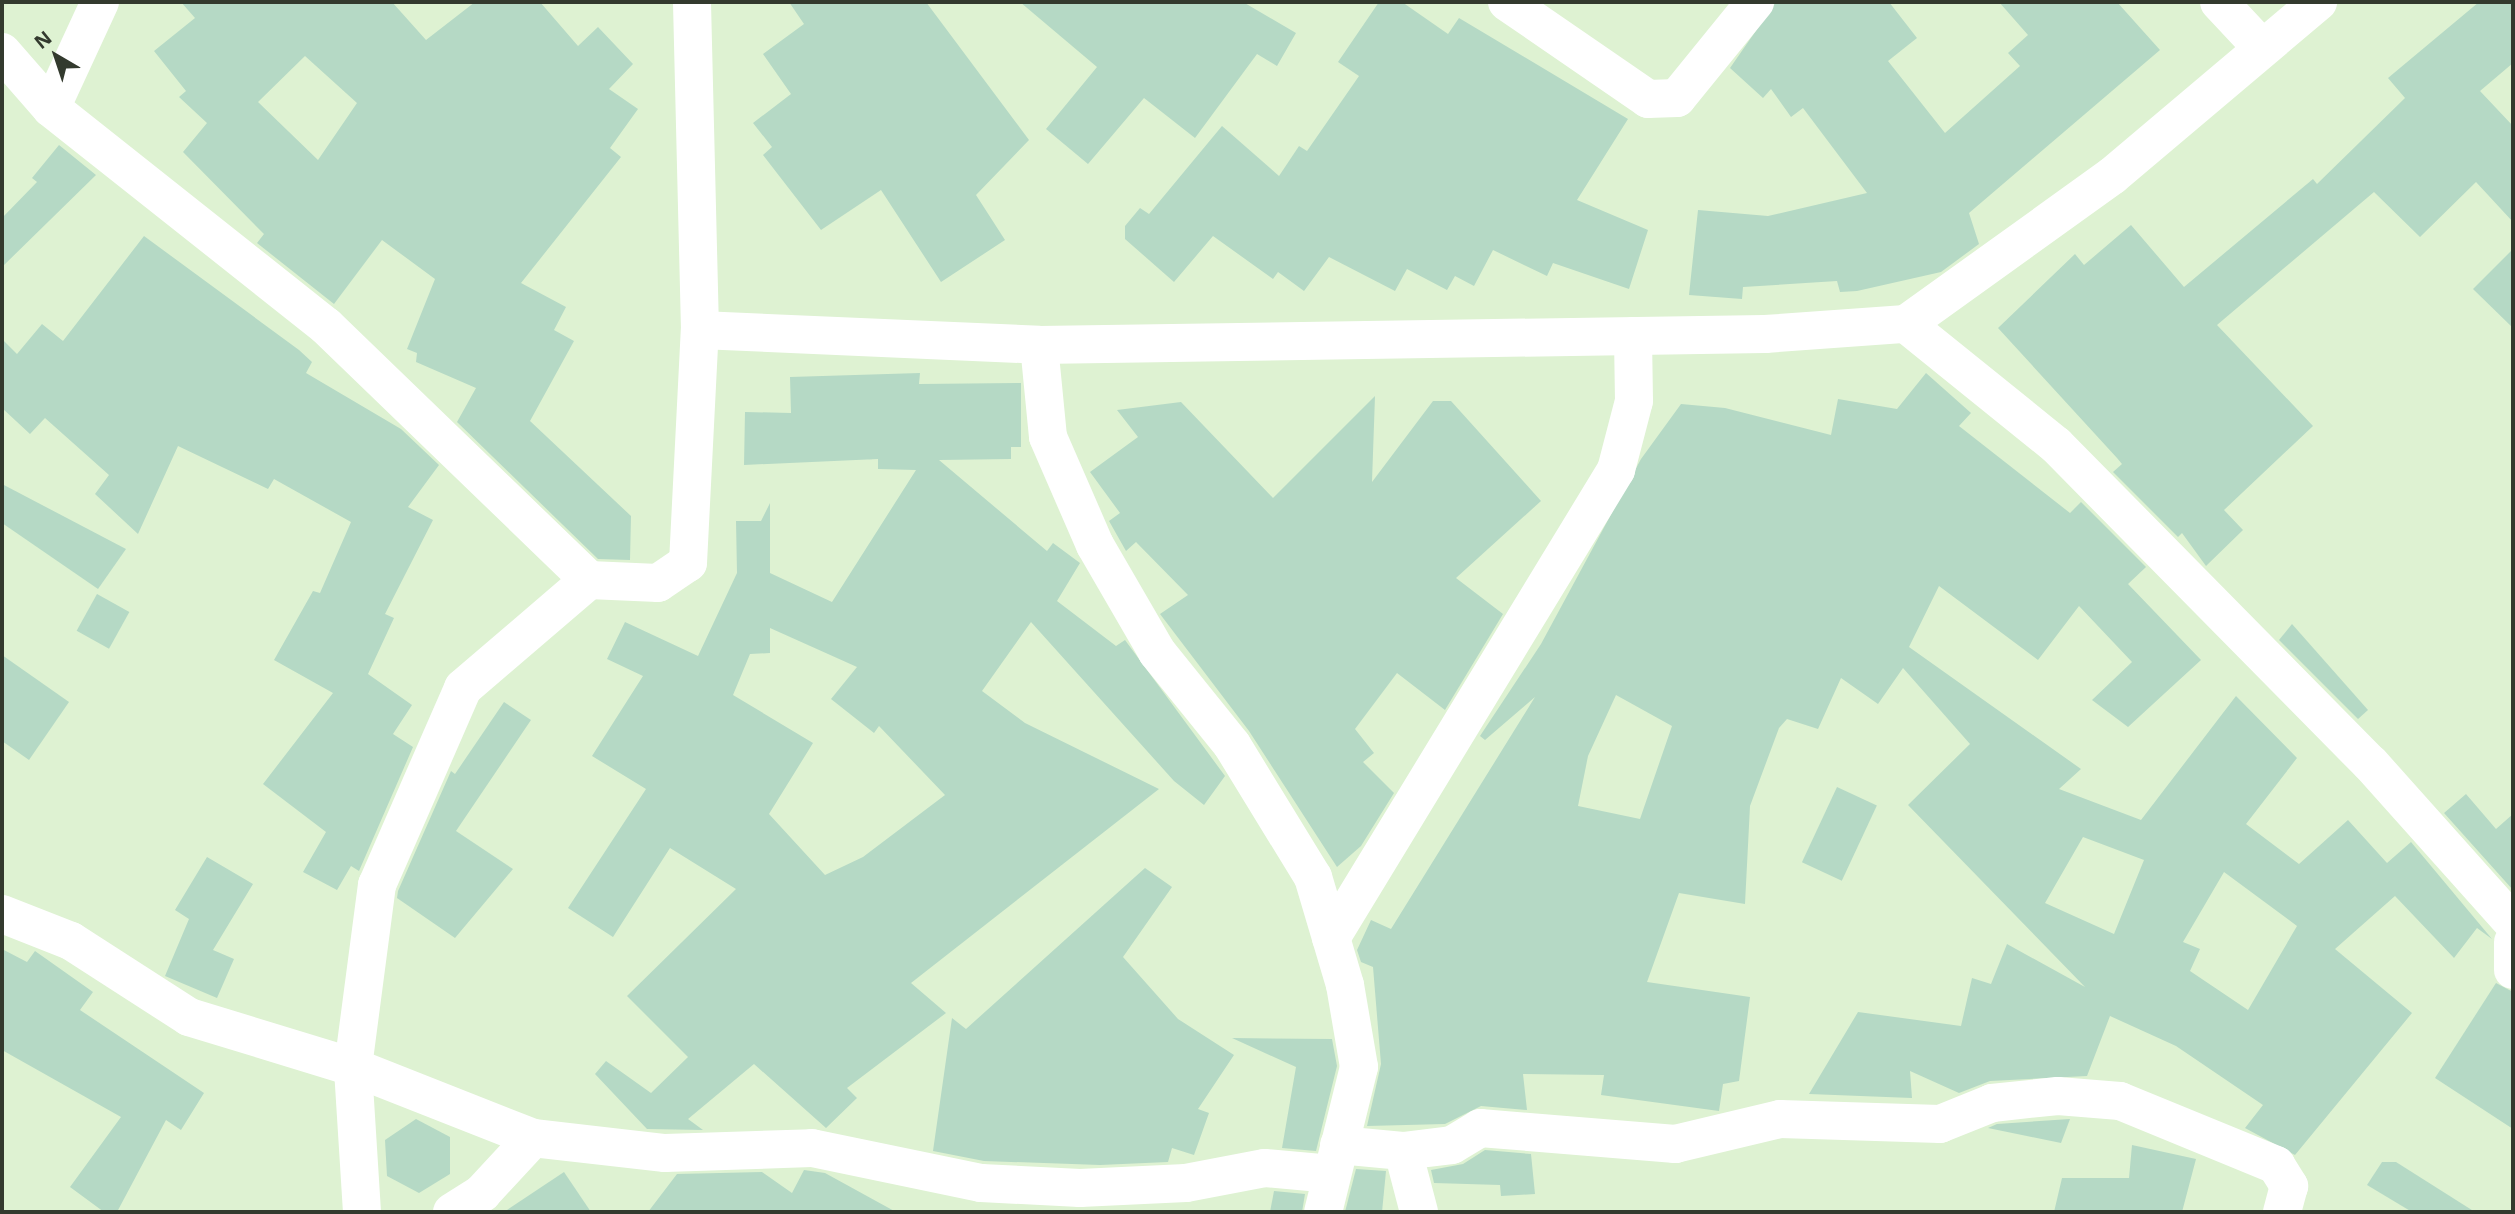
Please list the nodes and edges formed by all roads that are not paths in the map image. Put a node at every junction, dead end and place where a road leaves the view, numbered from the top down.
1 (100, 2) edge
2 (692, 2) edge
3 (1507, 2) edge
4 (1755, 2) edge
5 (2219, 2) edge
6 (2318, 2) edge
7 (2262, 48) junction
8 (2, 52) edge
9 (51, 108) junction
10 (1906, 324) junction
11 (700, 330) junction
12 (1633, 336) junction
13 (1039, 345) junction
14 (589, 580) junction
15 (2, 914) edge
16 (2513, 923) edge
17 (1331, 938) junction
18 (2513, 942) edge
19 (2513, 970) edge
20 (353, 1066) junction
21 (533, 1138) junction
22 (1403, 1151) junction
23 (1336, 1159) junction
24 (362, 1212) edge
25 (452, 1212) edge
26 (1323, 1212) edge
27 (1419, 1212) edge
28 (2282, 1212) edge

1 - 9 street
2 - 11 street
3 - 4 street
5 - 7 street
6 - 7 street
7 - 10 street
8 - 9 street
9 - 14 street
10 - 12 street
10 - 16 street
11 - 13 street
11 - 14 street
12 - 13 street
12 - 17 street
13 - 17 street
14 - 20 street
15 - 20 street
17 - 23 street
18 - 19 street
20 - 21 street
20 - 24 street
21 - 23 street
21 - 25 street
22 - 23 street
22 - 27 street
22 - 28 street
23 - 26 street

